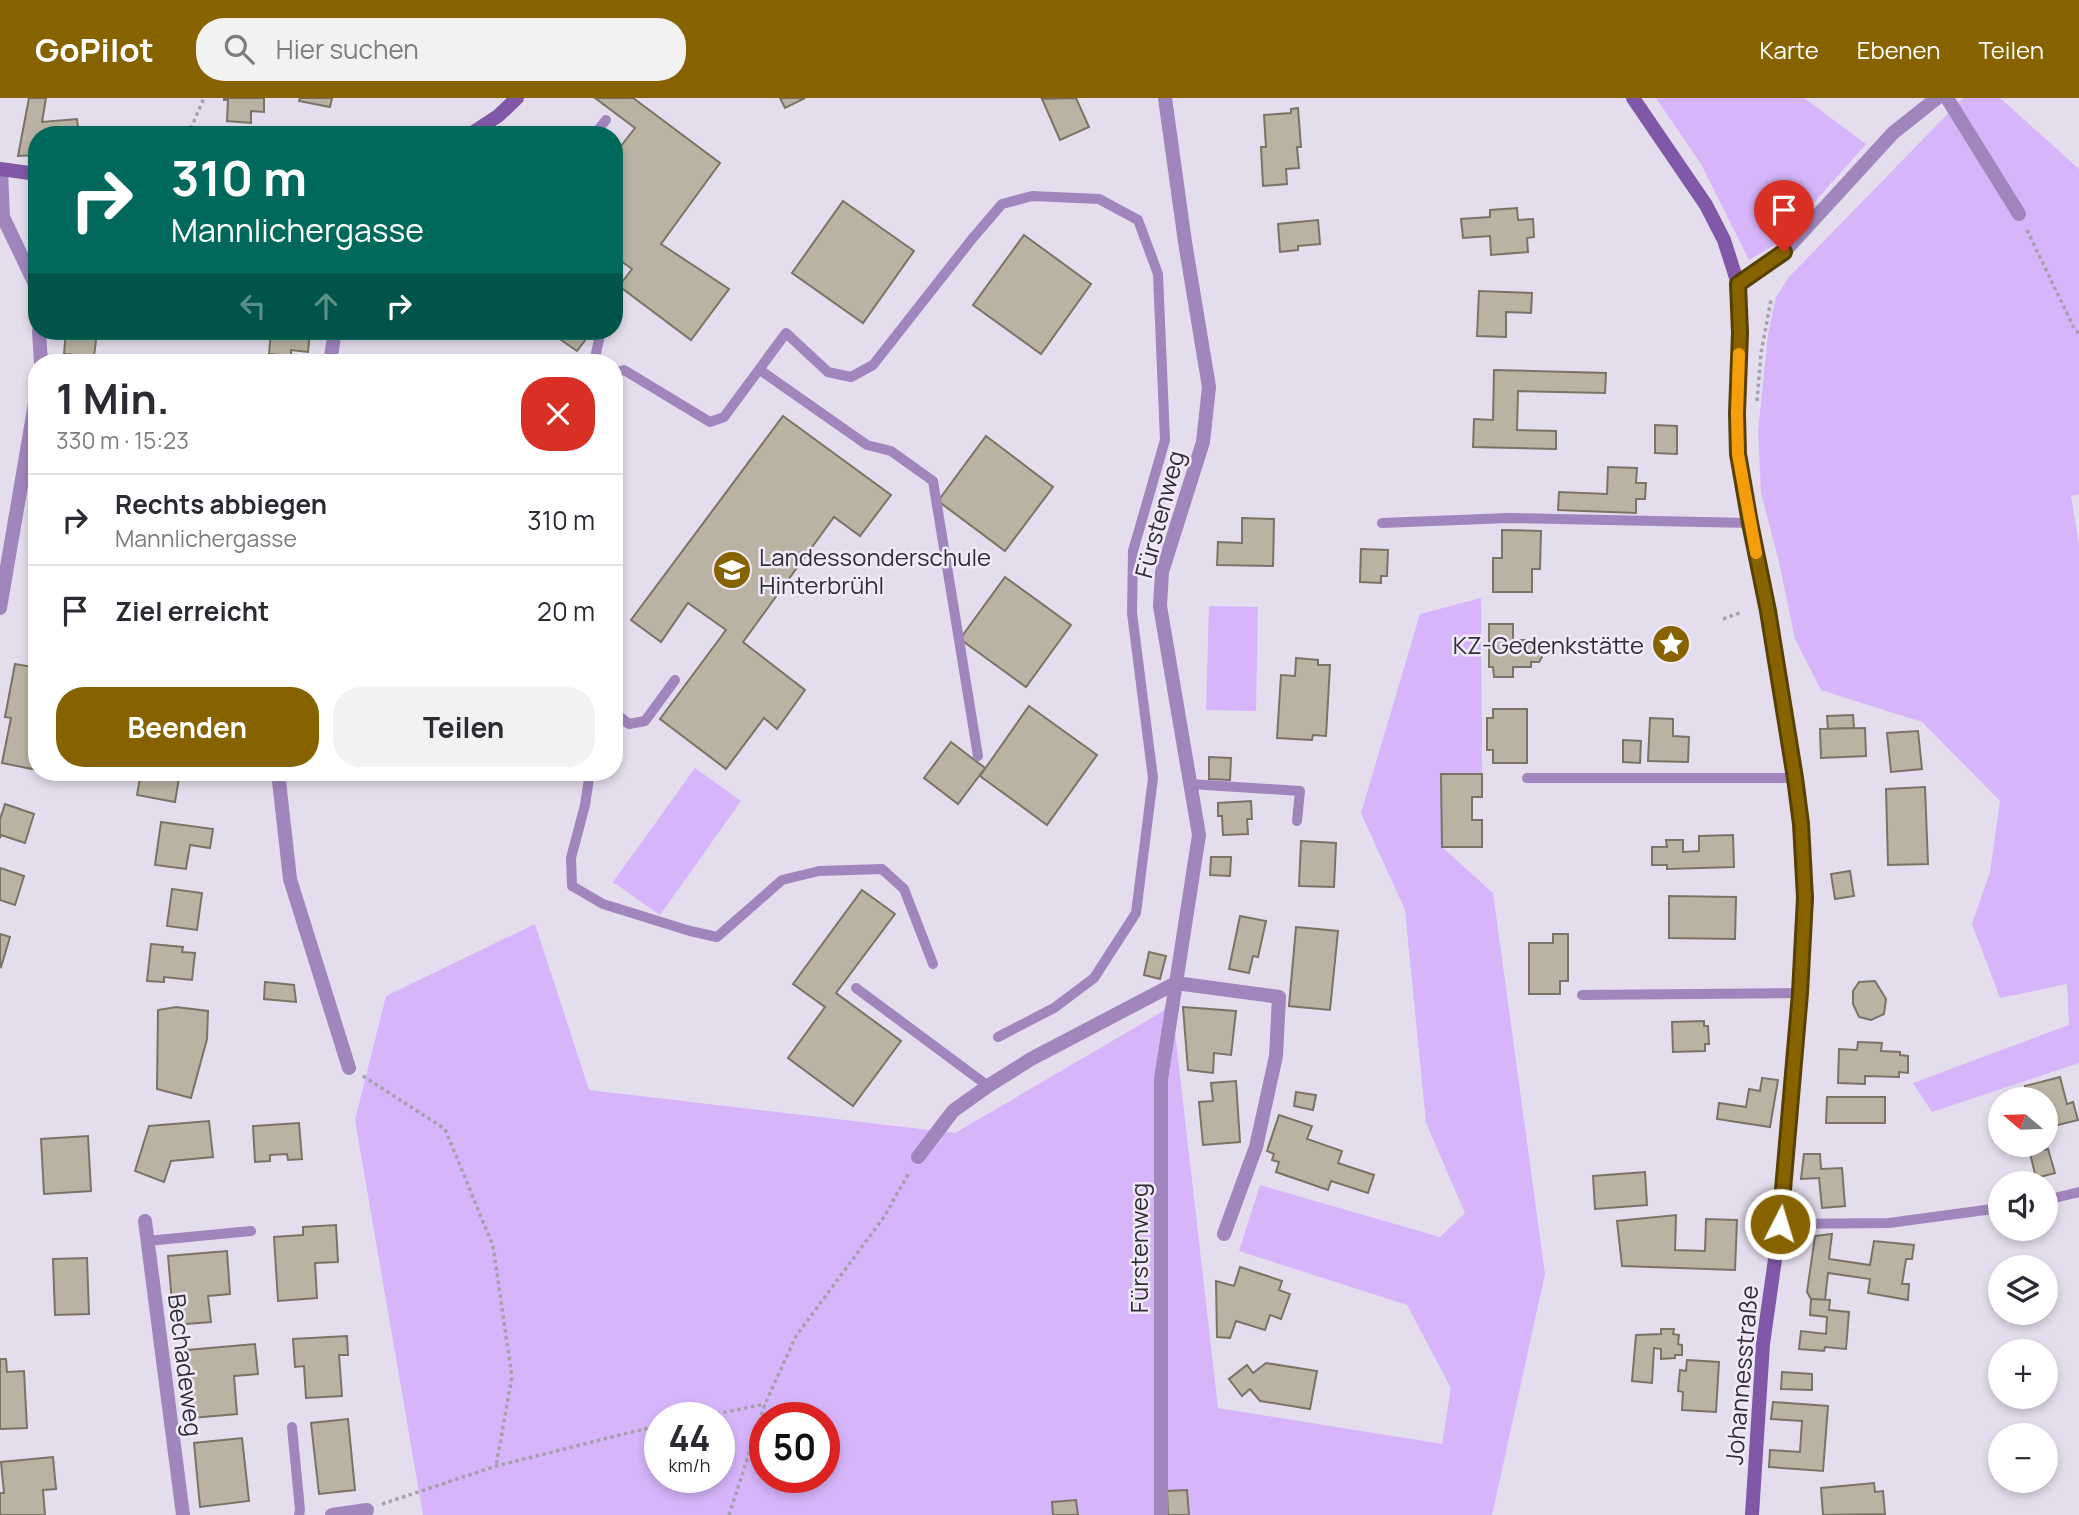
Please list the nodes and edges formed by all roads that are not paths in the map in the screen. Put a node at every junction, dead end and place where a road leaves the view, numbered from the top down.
1 (517, 98) edge
2 (1165, 98) edge
3 (1633, 98) edge
4 (1937, 98) edge
5 (1947, 98) edge
6 (606, 120) dead end
7 (483, 126) edge
8 (601, 126) edge
9 (1, 170) edge
10 (28, 173) edge
11 (2019, 214) road end
12 (28, 269) edge
13 (1738, 284) junction
14 (623, 370) edge
15 (760, 370) junction
16 (28, 445) edge
17 (1382, 523) dead end
18 (1750, 523) junction
19 (0, 608) edge
20 (675, 680) dead end
21 (623, 719) edge
22 (978, 756) dead end
23 (1527, 778) dead end
24 (1795, 778) junction
25 (279, 781) edge
26 (588, 781) edge
27 (1190, 784) junction
28 (1297, 821) dead end
29 (933, 964) dead end
30 (1176, 983) junction
31 (856, 988) dead end
32 (1800, 993) junction
33 (1582, 995) dead end
34 (998, 1037) dead end
35 (349, 1068) road end
36 (988, 1086) junction
37 (918, 1157) road end
38 (2079, 1192) edge
39 (2058, 1197) edge
40 (1988, 1210) edge
41 (145, 1222) dead end
42 (1780, 1224) junction
43 (251, 1231) dead end
44 (1224, 1234) dead end
45 (147, 1241) junction
46 (292, 1427) dead end
47 (367, 1510) road end
48 (183, 1515) edge
49 (299, 1515) edge
50 (332, 1515) edge
51 (1161, 1515) edge
52 (1752, 1515) edge

1 - 7 main road
2 - 27 street, Fürstenweg
3 - 13 main road, Johannesstraße
4 - 13 street
5 - 11 street
6 - 8 lane
9 - 10 main road
9 - 12 street
13 - 18 main road, Johannesstraße
14 - 15 lane
15 - 22 lane
15 - 34 lane
16 - 19 street
17 - 18 lane
18 - 24 main road, Johannesstraße
20 - 21 lane
23 - 24 lane
24 - 32 main road, Johannesstraße
25 - 35 street
26 - 29 lane
27 - 28 lane
27 - 30 street, Fürstenweg
30 - 36 street
30 - 44 street
30 - 51 street, Fürstenweg
31 - 36 lane
32 - 33 lane
32 - 42 main road, Johannesstraße
36 - 37 street
38 - 39 lane
40 - 42 lane
41 - 45 street, Bechadeweg
42 - 52 main road, Johannesstraße
43 - 45 lane
45 - 48 street, Bechadeweg
46 - 49 lane
47 - 50 street

